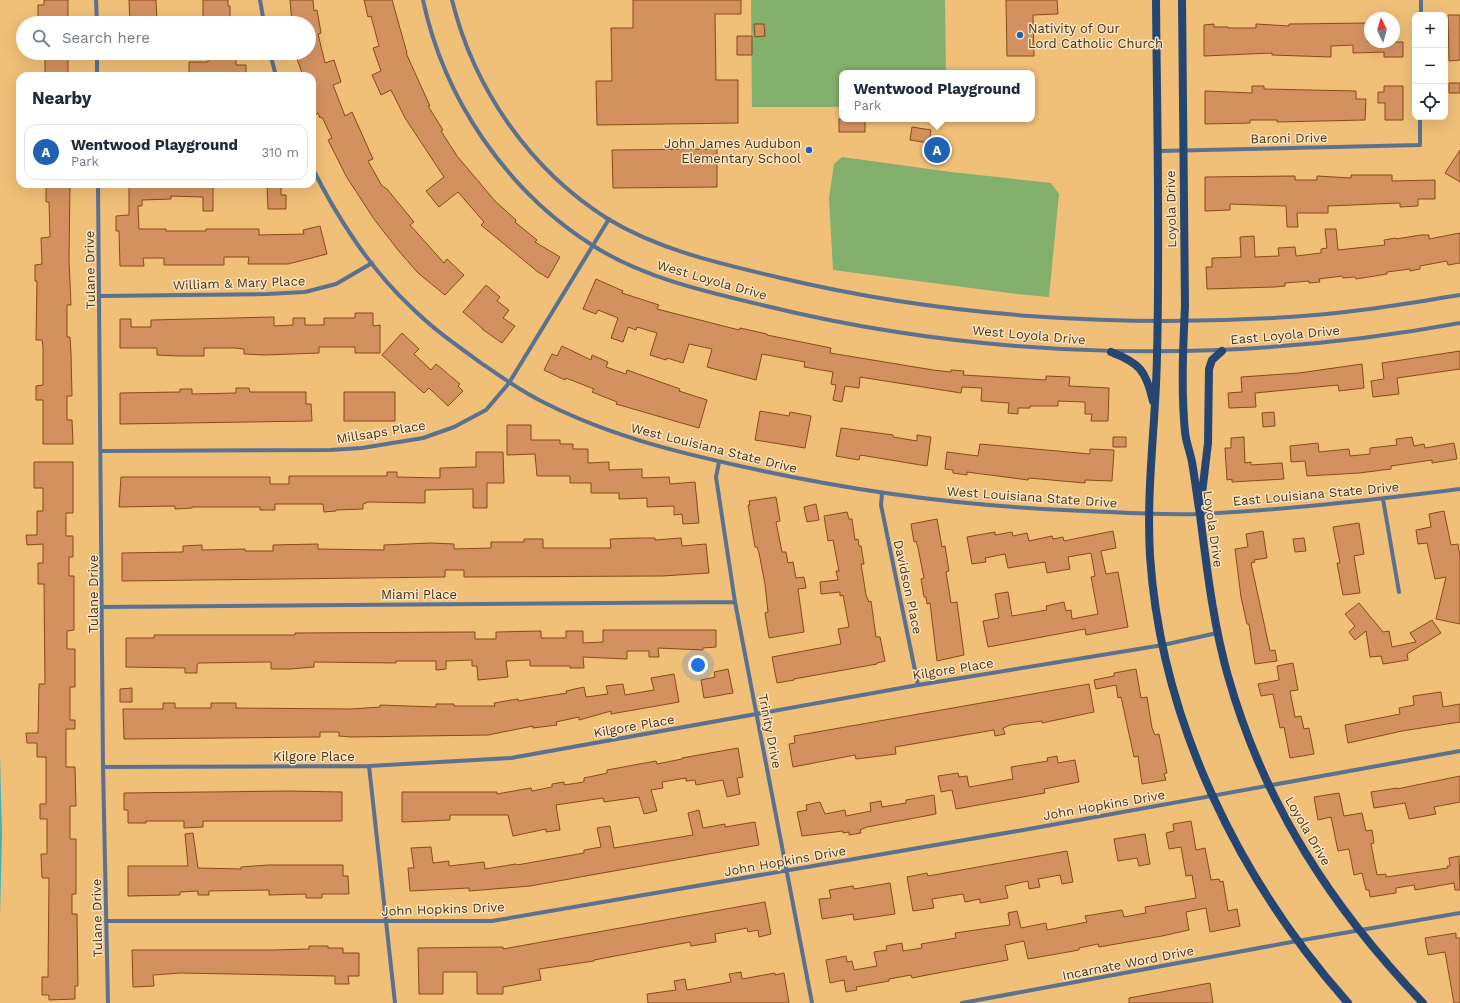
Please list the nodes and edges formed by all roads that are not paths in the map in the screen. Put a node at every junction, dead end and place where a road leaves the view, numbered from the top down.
1 (96, 0) edge
2 (260, 0) edge
3 (423, 0) edge
4 (452, 0) edge
5 (1156, 0) edge
6 (1182, 0) edge
7 (1421, 0) edge
8 (1421, 12) edge
9 (97, 16) edge
10 (263, 16) edge
11 (97, 60) edge
12 (272, 60) edge
13 (97, 72) edge
14 (275, 72) edge
15 (1420, 120) edge
16 (1158, 150) junction
17 (1182, 150) junction
18 (316, 174) edge
19 (98, 188) edge
20 (609, 219) junction
21 (592, 245) junction
22 (372, 263) junction
23 (1460, 295) edge
24 (100, 296) junction
25 (1157, 320) junction
26 (1184, 321) junction
27 (1460, 323) edge
28 (1222, 351) junction
29 (1111, 352) junction
30 (1157, 352) junction
31 (1182, 352) junction
32 (509, 383) junction
33 (1155, 412) junction
34 (102, 451) junction
35 (719, 462) junction
36 (1460, 489) edge
37 (882, 492) junction
38 (1383, 499) junction
39 (1149, 514) junction
40 (1200, 514) junction
41 (1399, 592) dead end
42 (735, 602) junction
43 (103, 607) junction
44 (1217, 633) junction
45 (1163, 645) junction
46 (918, 685) junction
47 (757, 714) junction
48 (1460, 750) edge
49 (369, 766) junction
50 (104, 767) junction
51 (1268, 785) junction
52 (1212, 796) junction
53 (787, 871) junction
54 (1460, 913) edge
55 (107, 921) junction
56 (387, 921) junction
57 (1358, 931) junction
58 (1297, 941) junction
59 (108, 1003) edge
60 (395, 1003) edge
61 (812, 1003) edge
62 (962, 1003) edge
63 (1348, 1003) edge
64 (1423, 1003) edge

1 - 9 street
2 - 10 street
3 - 21 street, West Loyola Drive
4 - 20 street, West Loyola Drive
5 - 16 main road, Loyola Drive
6 - 17 main road, Loyola Drive
7 - 8 street
11 - 13 street
12 - 14 street
15 - 17 street, Baroni Drive
16 - 17 street, Baroni Drive
16 - 25 main road, Loyola Drive
17 - 26 main road, Loyola Drive
18 - 22 street, West Louisiana State Drive
19 - 24 street, Tulane Drive
20 - 21 street, Millsaps Place
20 - 25 street, West Loyola Drive
21 - 29 street, West Loyola Drive
21 - 32 street, Millsaps Place
22 - 24 street, William & Mary Place
22 - 32 street, West Louisiana State Drive
23 - 26 street, East Loyola Drive
24 - 34 street, Tulane Drive
25 - 26 street, East Loyola Drive
25 - 30 main road, Loyola Drive
26 - 31 main road, Loyola Drive
27 - 28 street, East Loyola Drive
28 - 31 street, East Loyola Drive
28 - 40 main road
29 - 30 street, East Loyola Drive
29 - 33 main road
30 - 31 street, East Loyola Drive
30 - 33 main road, Loyola Drive
31 - 40 main road, Loyola Drive
32 - 34 street, Millsaps Place
32 - 35 street, West Louisiana State Drive
33 - 39 main road, Loyola Drive
34 - 43 street, Tulane Drive
35 - 37 street, West Louisiana State Drive
35 - 42 street, Trinity Drive
36 - 38 street, East Louisiana State Drive
37 - 39 street, West Louisiana State Drive
37 - 46 street, Davidson Place
38 - 40 street, East Louisiana State Drive
38 - 41 street
39 - 40 street, East Louisiana State Drive
39 - 45 main road, Loyola Drive
40 - 44 main road, Loyola Drive
42 - 43 street, Miami Place
42 - 47 street, Trinity Drive
43 - 50 street, Tulane Drive
44 - 45 street, Kilgore Place
44 - 51 main road, Loyola Drive
45 - 46 street, Kilgore Place
45 - 52 main road, Loyola Drive
46 - 47 street, Kilgore Place
47 - 49 street, Kilgore Place
47 - 53 street, Trinity Drive
48 - 51 street, John Hopkins Drive
49 - 50 street, Kilgore Place
49 - 56 street
50 - 55 street, Tulane Drive
51 - 52 street, John Hopkins Drive
51 - 57 main road, Loyola Drive
52 - 53 street, John Hopkins Drive
52 - 58 main road, Loyola Drive
53 - 56 street, John Hopkins Drive
53 - 61 street, Trinity Drive
54 - 57 street
55 - 56 street, John Hopkins Drive
55 - 59 street, Tulane Drive
56 - 60 street
57 - 58 street, Incarnate Word Drive
57 - 64 main road, Loyola Drive
58 - 62 street, Incarnate Word Drive
58 - 63 main road, Loyola Drive

